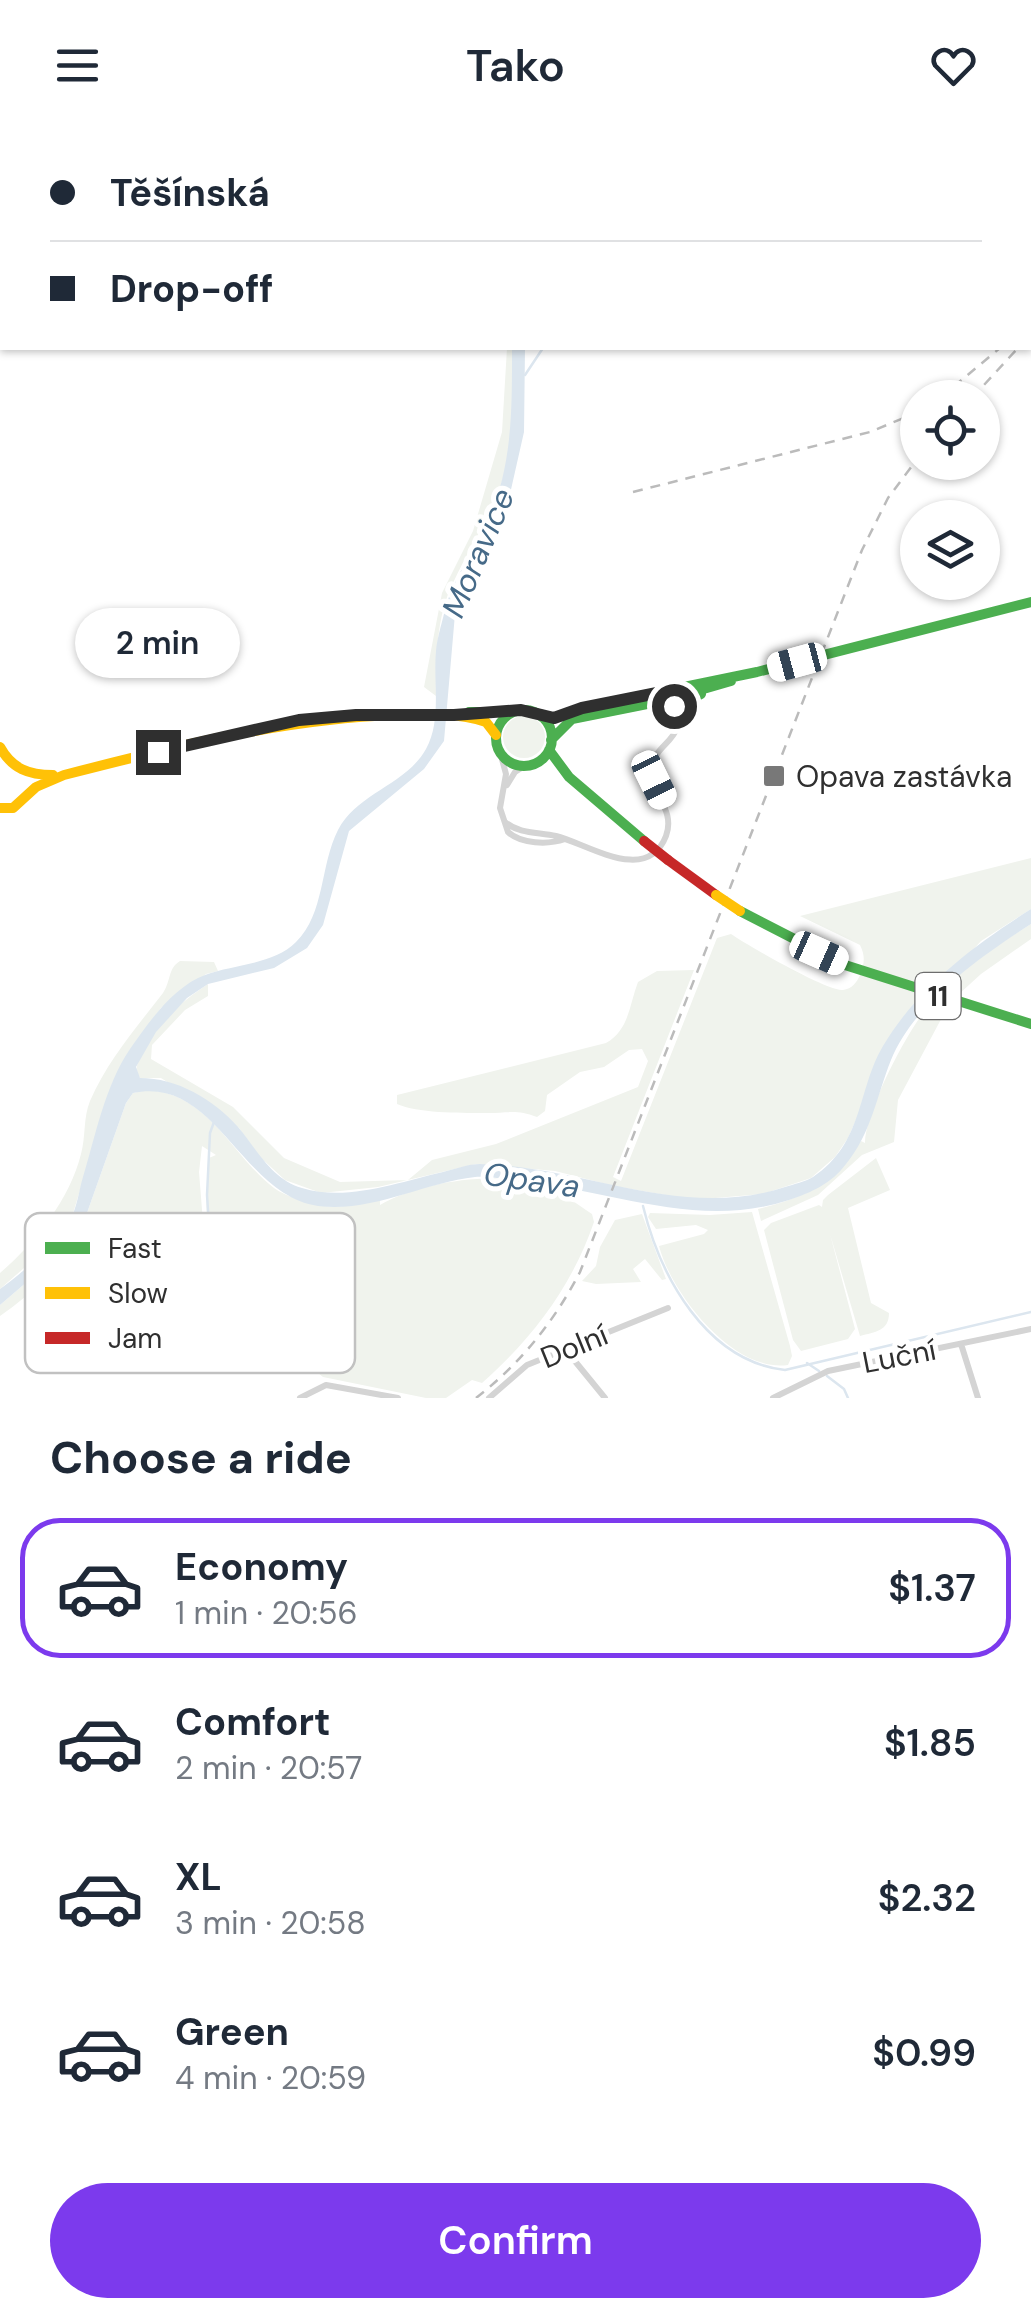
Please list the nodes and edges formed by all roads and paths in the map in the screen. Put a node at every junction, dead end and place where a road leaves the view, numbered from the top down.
1 (1031, 602) edge
2 (757, 672) junction
3 (740, 678) junction
4 (678, 693) junction
5 (512, 712) junction
6 (454, 715) junction
7 (594, 715) junction
8 (542, 717) junction
9 (682, 718) junction
10 (496, 735) junction
11 (550, 745) junction
12 (0, 747) edge
13 (500, 752) junction
14 (529, 765) junction
15 (0, 767) edge
16 (20, 770) junction
17 (64, 775) junction
18 (570, 777) junction
19 (504, 790) junction
20 (27, 795) junction
21 (0, 808) edge
22 (1031, 1024) edge
23 (668, 1308) dead end
24 (1031, 1329) edge
25 (961, 1344) junction
26 (564, 1350) junction
27 (797, 1393) edge
28 (300, 1398) edge
29 (398, 1398) edge
30 (489, 1398) edge
31 (605, 1398) edge
32 (773, 1398) edge
33 (978, 1398) edge

1 - 2 main road
2 - 3 main road
2 - 4 main road
3 - 4 main road
3 - 9 main road
4 - 7 main road
4 - 8 main road
4 - 9 street
5 - 6 main road
5 - 8 main road
5 - 10 main road
6 - 10 main road
6 - 17 main road
7 - 9 main road
7 - 11 main road
8 - 11 main road
9 - 19 street
10 - 13 main road
11 - 14 main road
11 - 18 main road, 11
12 - 16 main road
13 - 14 main road
13 - 19 street
14 - 18 main road, 11
14 - 19 street
15 - 16 main road
16 - 17 main road
16 - 20 main road
17 - 20 main road
18 - 22 main road, 11, bridge
20 - 21 main road
23 - 26 street, Dolní
24 - 25 street, Luční
25 - 27 street, Luční
25 - 33 street
26 - 30 street, Dolní
26 - 31 street
27 - 32 street, Luční
28 - 29 street

